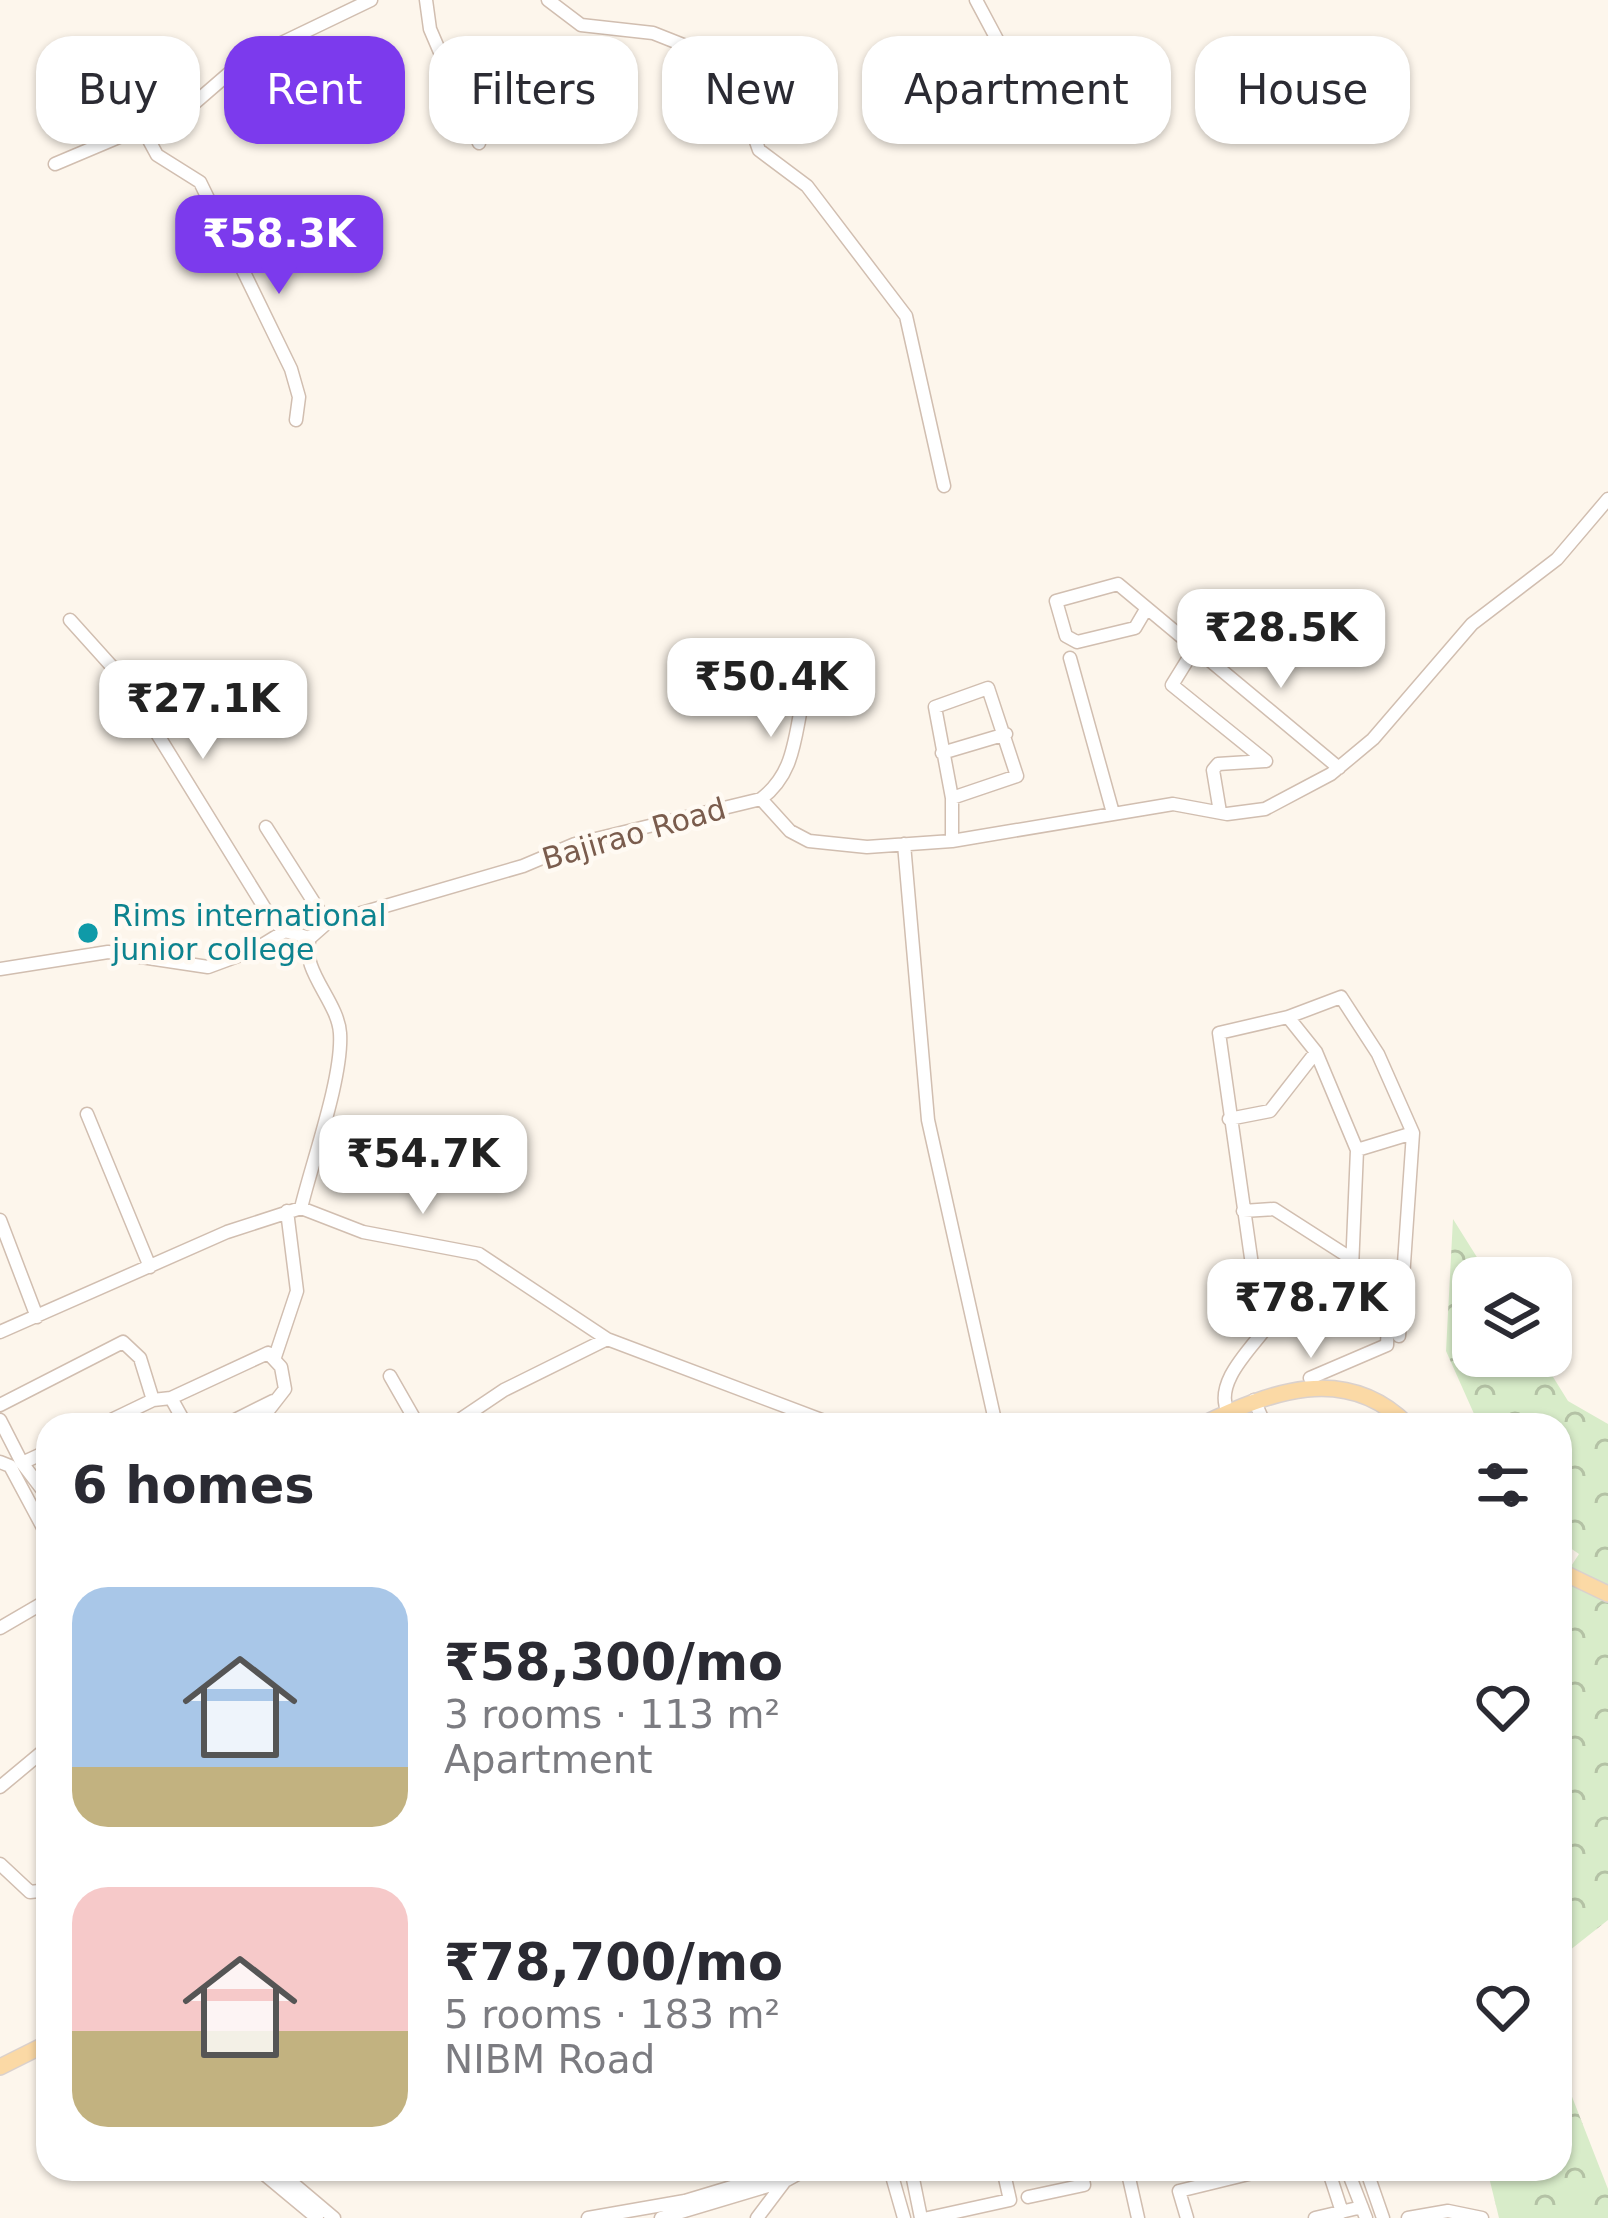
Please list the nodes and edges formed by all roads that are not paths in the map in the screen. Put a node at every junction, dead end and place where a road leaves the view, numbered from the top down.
1 (371, 0) edge
2 (426, 0) edge
3 (548, 0) edge
4 (976, 0) edge
5 (433, 36) edge
6 (995, 36) edge
7 (200, 98) edge
8 (102, 144) edge
9 (148, 144) edge
10 (55, 164) dead end
11 (296, 420) dead end
12 (944, 486) dead end
13 (1608, 499) edge
14 (1145, 611) junction
15 (70, 620) dead end
16 (1193, 651) junction
17 (1070, 658) dead end
18 (803, 699) dead end
19 (1006, 734) junction
20 (942, 753) junction
21 (1339, 768) junction
22 (952, 798) junction
23 (761, 799) junction
24 (1220, 812) junction
25 (1113, 813) junction
26 (266, 827) dead end
27 (952, 841) junction
28 (904, 844) junction
29 (327, 923) junction
30 (285, 931) junction
31 (310, 938) junction
32 (0, 969) edge
33 (1288, 1017) junction
34 (1316, 1052) junction
35 (88, 1114) dead end
36 (1229, 1119) junction
37 (1413, 1133) junction
38 (1358, 1150) junction
39 (297, 1204) junction
40 (1243, 1210) junction
41 (0, 1220) edge
42 (1352, 1258) junction
43 (150, 1267) junction
44 (1351, 1292) junction
45 (1378, 1302) junction
46 (1400, 1310) junction
47 (37, 1317) junction
48 (1270, 1324) junction
49 (0, 1332) edge
50 (1399, 1336) dead end
51 (607, 1339) junction
52 (275, 1357) junction
53 (390, 1376) dead end
54 (1310, 1378) dead end
55 (171, 1398) junction
56 (279, 1398) junction
57 (152, 1400) junction
58 (1254, 1400) junction
59 (0, 1405) edge
60 (125, 1413) edge
61 (179, 1413) edge
62 (250, 1413) edge
63 (267, 1413) edge
64 (411, 1413) edge
65 (471, 1413) edge
66 (803, 1413) edge
67 (993, 1413) edge
68 (1223, 1413) edge
69 (1232, 1413) edge
70 (1260, 1413) edge
71 (1394, 1413) edge
72 (0, 1420) edge
73 (36, 1456) edge
74 (0, 1462) edge
75 (22, 1463) junction
76 (36, 1481) edge
77 (36, 1515) edge
78 (1572, 1577) edge
79 (1608, 1594) edge
80 (36, 1607) edge
81 (0, 1628) edge
82 (36, 1757) edge
83 (0, 1787) edge
84 (0, 1864) edge
85 (36, 1891) edge
86 (36, 2049) edge
87 (0, 2067) edge
88 (272, 2181) edge
89 (290, 2181) edge
90 (759, 2181) edge
91 (765, 2181) edge
92 (782, 2181) edge
93 (893, 2181) edge
94 (914, 2181) edge
95 (1006, 2181) edge
96 (1083, 2181) edge
97 (1130, 2181) edge
98 (1220, 2181) edge
99 (1332, 2181) edge
100 (1352, 2181) edge
101 (1370, 2181) edge
102 (1028, 2197) dead end
103 (1342, 2212) junction
104 (1364, 2213) edge
105 (317, 2218) edge
106 (334, 2218) edge
107 (588, 2218) edge
108 (661, 2218) edge
109 (757, 2218) edge
110 (904, 2218) edge
111 (924, 2218) edge
112 (1138, 2218) edge
113 (1187, 2218) edge
114 (1315, 2218) edge
115 (1383, 2218) edge
116 (1408, 2218) edge
117 (1482, 2218) edge

1 - 7 street
2 - 5 street
3 - 12 street
4 - 6 street
8 - 10 street
9 - 11 street
13 - 21 street, Bajirao Road
14 - 14 street
14 - 16 street
15 - 30 street
16 - 21 street
16 - 24 street
17 - 25 street
18 - 23 street
19 - 20 street
19 - 20 street
19 - 22 street
20 - 22 street
21 - 24 street, Bajirao Road
22 - 27 street
23 - 28 street, Bajirao Road
23 - 29 street, Bajirao Road
24 - 25 street, Bajirao Road
25 - 27 street, Bajirao Road
26 - 29 street
27 - 28 street, Bajirao Road
28 - 67 street
29 - 31 street, Bajirao Road
30 - 31 street
30 - 32 street
31 - 39 street
33 - 34 street
33 - 36 street
33 - 37 street
34 - 36 street
34 - 38 street
35 - 43 street
36 - 40 street
37 - 38 street
37 - 46 street
38 - 42 street
39 - 43 street
39 - 51 street
39 - 52 street
40 - 42 street
40 - 48 street
41 - 47 street
42 - 44 street
43 - 47 street
44 - 45 street
44 - 48 street
45 - 46 street
45 - 54 street
46 - 50 street
47 - 49 street
48 - 68 street
51 - 65 street
51 - 66 street
52 - 55 street
52 - 56 street
53 - 64 street
55 - 57 street
55 - 61 street
56 - 62 street
56 - 63 street
57 - 59 street
57 - 60 street
58 - 69 main road
58 - 70 street
58 - 71 main road
72 - 75 street
73 - 75 street
74 - 77 street
75 - 76 street
78 - 79 main road
80 - 81 street
82 - 83 street
84 - 85 street
86 - 87 main road
88 - 105 street
89 - 106 street
90 - 107 street
91 - 108 street
92 - 109 street
93 - 110 street
94 - 111 street
95 - 111 street
96 - 102 street
97 - 112 street
98 - 113 street
99 - 103 street
100 - 104 street
101 - 115 street
103 - 104 street
103 - 114 street
116 - 117 street

